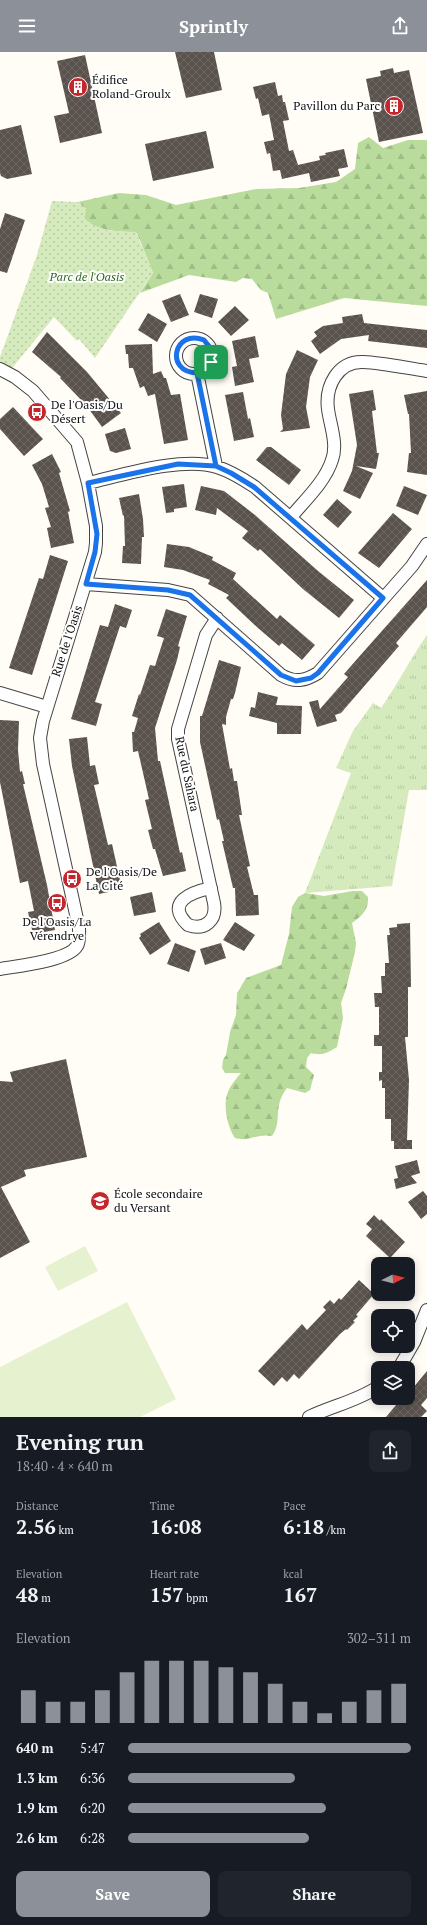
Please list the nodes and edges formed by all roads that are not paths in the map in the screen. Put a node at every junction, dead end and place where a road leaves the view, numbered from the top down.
1 (0, 369) edge
2 (427, 371) edge
3 (197, 373) dead end
4 (216, 466) junction
5 (88, 483) junction
6 (291, 517) junction
7 (427, 544) edge
8 (86, 584) junction
9 (383, 598) junction
10 (217, 618) junction
11 (0, 692) edge
12 (46, 706) junction
13 (211, 888) dead end
14 (0, 969) edge
15 (427, 1310) edge
16 (403, 1361) edge
17 (371, 1392) edge
18 (309, 1417) edge

1 - 5 street, Rue de l'Oasis
2 - 6 street
3 - 4 street
4 - 5 street
4 - 6 street
5 - 8 street, Rue de l'Oasis
6 - 9 street
7 - 9 street
8 - 10 street
8 - 12 street, Rue de l'Oasis
9 - 10 street
10 - 13 street, Rue du Sahara
11 - 12 street
12 - 14 street, Rue de l'Oasis
15 - 16 street
17 - 18 street

